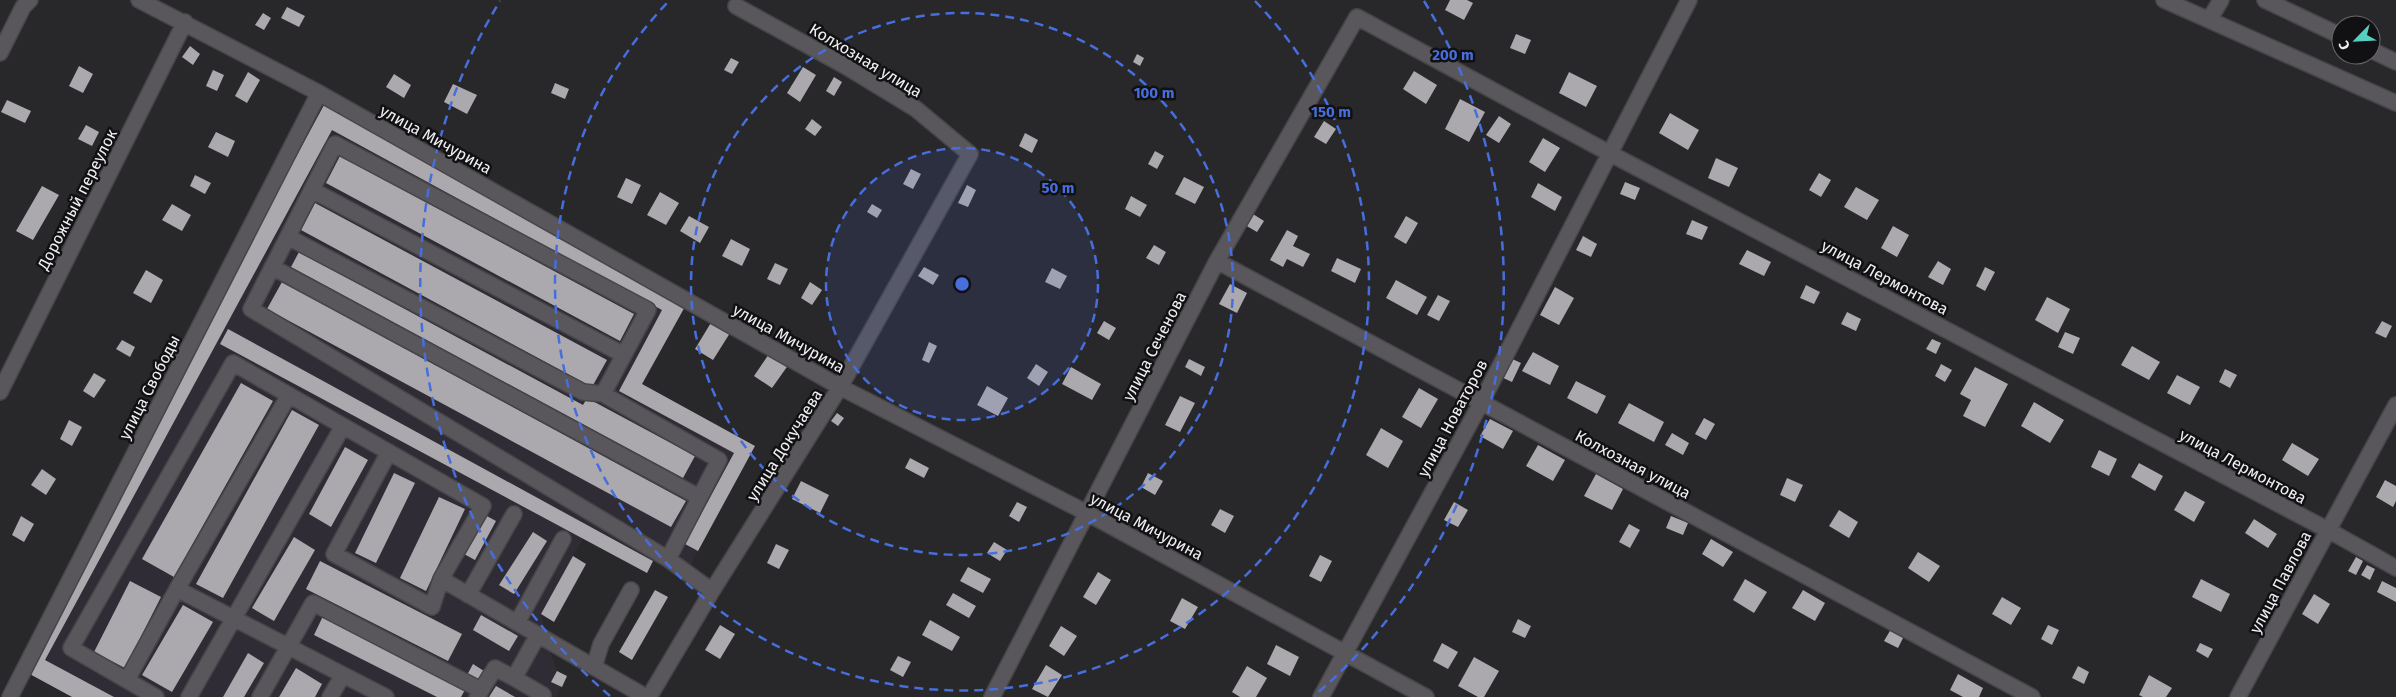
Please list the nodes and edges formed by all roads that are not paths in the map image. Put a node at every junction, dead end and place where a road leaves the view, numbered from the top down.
1 (30, 0) edge
2 (139, 0) edge
3 (1690, 0) edge
4 (2164, 0) edge
5 (2221, 0) edge
6 (2265, 0) edge
7 (736, 6) dead end
8 (1358, 17) joint
9 (2209, 20) junction
10 (185, 22) junction
11 (2331, 31) edge
12 (0, 53) edge
13 (2381, 55) edge
14 (2396, 62) edge
15 (318, 93) junction
16 (2396, 103) edge
17 (1609, 153) junction
18 (970, 154) joint
19 (312, 190) junction
20 (288, 237) junction
21 (1217, 262) junction
22 (272, 267) junction
23 (624, 355) junction
24 (840, 387) junction
25 (0, 392) edge
26 (603, 394) junction
27 (289, 395) junction
28 (1481, 402) junction
29 (2396, 405) edge
30 (344, 426) junction
31 (389, 452) junction
32 (699, 497) junction
33 (1087, 513) junction
34 (514, 514) dead end
35 (2328, 530) junction
36 (563, 539) dead end
37 (668, 559) junction
38 (2396, 568) edge
39 (441, 579) junction
40 (177, 589) junction
41 (631, 590) dead end
42 (712, 591) junction
43 (468, 595) junction
44 (234, 618) junction
45 (517, 623) junction
46 (538, 635) junction
47 (289, 647) junction
48 (1345, 653) junction
49 (594, 667) junction
50 (343, 675) junction
51 (514, 678) junction
52 (127, 680) junction
53 (479, 693) edge
54 (10, 697) edge
55 (156, 697) edge
56 (189, 697) edge
57 (260, 697) edge
58 (330, 697) edge
59 (386, 697) edge
60 (542, 697) edge
61 (648, 697) edge
62 (992, 697) edge
63 (1321, 697) edge
64 (1426, 697) edge
65 (2032, 697) edge
66 (2238, 697) edge

1 - 12 street
2 - 10 street, улица Мичурина
3 - 17 street, улица Новаторов
4 - 9 street
5 - 9 street
6 - 11 street
7 - 18 street, Колхозная улица
8 - 17 street, улица Лермонтова
8 - 21 street, улица Сеченова
9 - 16 street
10 - 15 street, улица Мичурина
10 - 25 street, Дорожный переулок
13 - 14 street
15 - 24 street, улица Мичурина
15 - 54 street, улица Свободы
17 - 28 street, улица Новаторов
17 - 35 street, улица Лермонтова
18 - 24 street, улица Докучаева
19 - 20 street
19 - 23 street
19 - 23 street
20 - 22 street
20 - 26 street
21 - 28 street, Колхозная улица
21 - 33 street, улица Сеченова
22 - 32 street
22 - 37 street
23 - 26 street
24 - 33 street, улица Мичурина
24 - 42 street, улица Докучаева
26 - 32 street
27 - 30 street
27 - 40 street
27 - 52 street
28 - 48 street, улица Новаторов
28 - 65 street, Колхозная улица
29 - 35 street, улица Павлова
30 - 31 street
30 - 44 street
31 - 39 street
31 - 39 street
32 - 37 street
33 - 48 street, улица Мичурина
33 - 62 street, улица Сеченова
34 - 43 street
35 - 38 street, улица Лермонтова
35 - 66 street, улица Павлова
36 - 45 street
37 - 42 street
39 - 43 street
40 - 44 street
40 - 52 street
41 - 49 street
42 - 61 street, улица Докучаева
43 - 45 street
44 - 47 street
44 - 56 street
45 - 46 street
46 - 49 street
46 - 51 street
47 - 50 street
47 - 53 street
47 - 57 street
48 - 63 street, улица Новаторов
48 - 64 street, улица Мичурина
49 - 61 street
50 - 58 street
50 - 59 street
51 - 53 street
51 - 60 street
52 - 55 street

